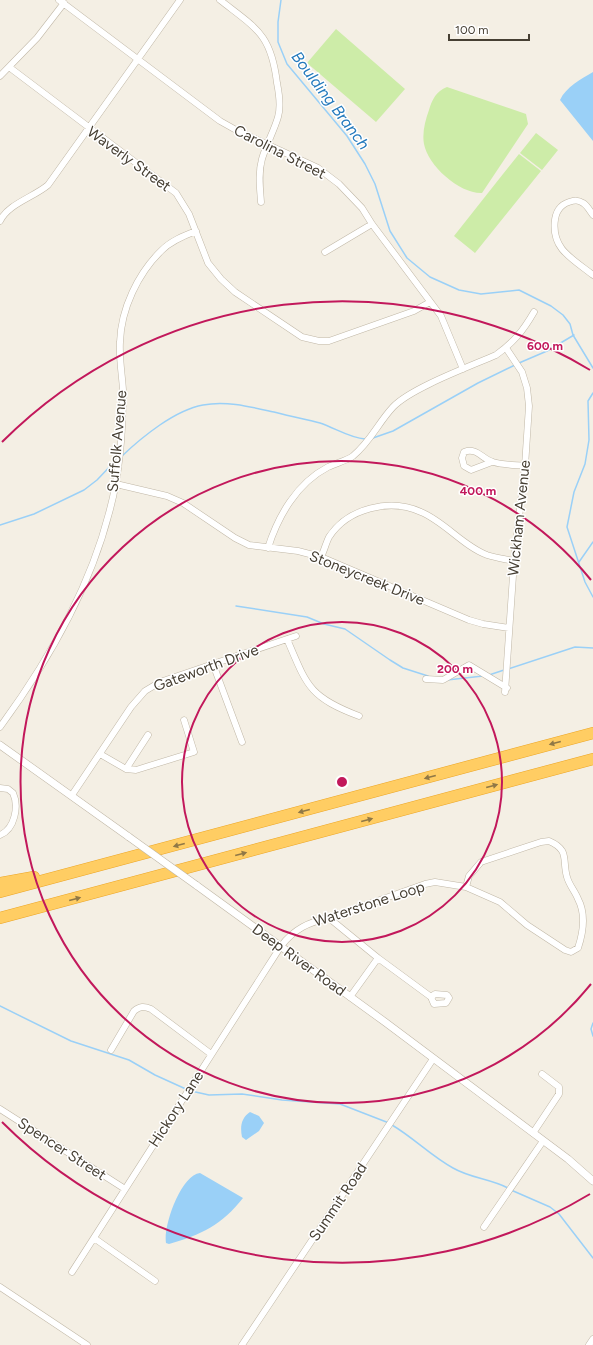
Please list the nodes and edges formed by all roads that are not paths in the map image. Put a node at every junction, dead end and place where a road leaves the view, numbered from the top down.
1 (180, 0) edge
2 (220, 0) edge
3 (62, 2) edge
4 (138, 59) junction
5 (9, 67) junction
6 (0, 76) edge
7 (88, 128) junction
8 (267, 144) junction
9 (261, 202) dead end
10 (593, 215) edge
11 (0, 221) edge
12 (372, 224) junction
13 (196, 231) junction
14 (324, 252) dead end
15 (593, 275) edge
16 (430, 302) junction
17 (534, 312) dead end
18 (506, 348) junction
19 (463, 369) junction
20 (492, 462) junction
21 (525, 466) junction
22 (116, 484) junction
23 (268, 548) junction
24 (321, 557) junction
25 (514, 561) junction
26 (509, 628) junction
27 (296, 636) dead end
28 (288, 639) junction
29 (213, 664) junction
30 (426, 679) dead end
31 (359, 716) dead end
32 (184, 720) dead end
33 (0, 727) edge
34 (593, 733) edge
35 (148, 735) dead end
36 (242, 742) dead end
37 (0, 745) edge
38 (100, 754) junction
39 (593, 759) edge
40 (126, 769) junction
41 (0, 788) edge
42 (72, 795) junction
43 (0, 835) edge
44 (102, 866) junction
45 (0, 883) edge
46 (466, 887) junction
47 (0, 892) edge
48 (38, 909) junction
49 (0, 918) edge
50 (330, 918) junction
51 (0, 922) edge
52 (281, 946) junction
53 (378, 958) junction
54 (350, 997) junction
55 (431, 997) dead end
56 (111, 1050) dead end
57 (211, 1054) junction
58 (433, 1059) junction
59 (542, 1074) dead end
60 (0, 1109) edge
61 (533, 1133) junction
62 (543, 1140) junction
63 (593, 1181) edge
64 (124, 1189) junction
65 (484, 1227) dead end
66 (94, 1238) junction
67 (72, 1272) dead end
68 (155, 1281) dead end
69 (0, 1287) edge
70 (593, 1339) edge
71 (87, 1345) edge
72 (242, 1345) edge
73 (589, 1345) edge

1 - 4 street
2 - 8 street
3 - 4 street, Carolina Street
3 - 5 street
4 - 7 street
4 - 8 street, Carolina Street
5 - 6 street
5 - 7 street, Waverly Street
7 - 11 street
7 - 13 street, Waverly Street
8 - 9 street
8 - 12 street, Carolina Street
10 - 15 street
12 - 14 street
12 - 16 street, Carolina Street
13 - 16 street, Waverly Street
13 - 22 street, Suffolk Avenue
16 - 19 street, Carolina Street
17 - 18 street
18 - 19 street
18 - 21 street, Wickham Avenue
19 - 23 street
20 - 20 street
20 - 21 street
21 - 25 street, Wickham Avenue
22 - 23 street, Stoneycreek Drive
22 - 33 street, Suffolk Avenue
23 - 24 street, Stoneycreek Drive
24 - 25 street
24 - 26 street, Stoneycreek Drive
25 - 26 street, Wickham Avenue
26 - 30 street, Wickham Avenue
27 - 28 street, Gateworth Drive
28 - 29 street, Gateworth Drive
28 - 31 street
29 - 36 street
29 - 38 street, Gateworth Drive
32 - 40 street
34 -> 44 highway
35 - 40 street
37 - 42 street, Deep River Road
38 - 40 street
38 - 42 street, Gateworth Drive
48 -> 39 highway
41 - 43 street
42 - 52 street, Deep River Road, bridge
44 - 45 highway
44 - 47 highway
46 - 46 street, Waterstone Loop
46 - 50 street, Waterstone Loop
48 - 49 highway
48 - 51 highway
50 - 52 street, Waterstone Loop
50 - 53 street
52 - 54 street, Deep River Road
52 - 57 street, Hickory Lane
53 - 54 street
53 - 55 street
54 - 58 street, Deep River Road
56 - 57 street
57 - 64 street, Hickory Lane
58 - 61 street, Deep River Road
58 - 72 street, Summit Road
59 - 61 street
60 - 64 street, Spencer Street
61 - 62 street, Deep River Road
62 - 63 street, Deep River Road
62 - 65 street
64 - 66 street, Hickory Lane
66 - 67 street, Hickory Lane
66 - 68 street
69 - 71 street
70 - 73 street

